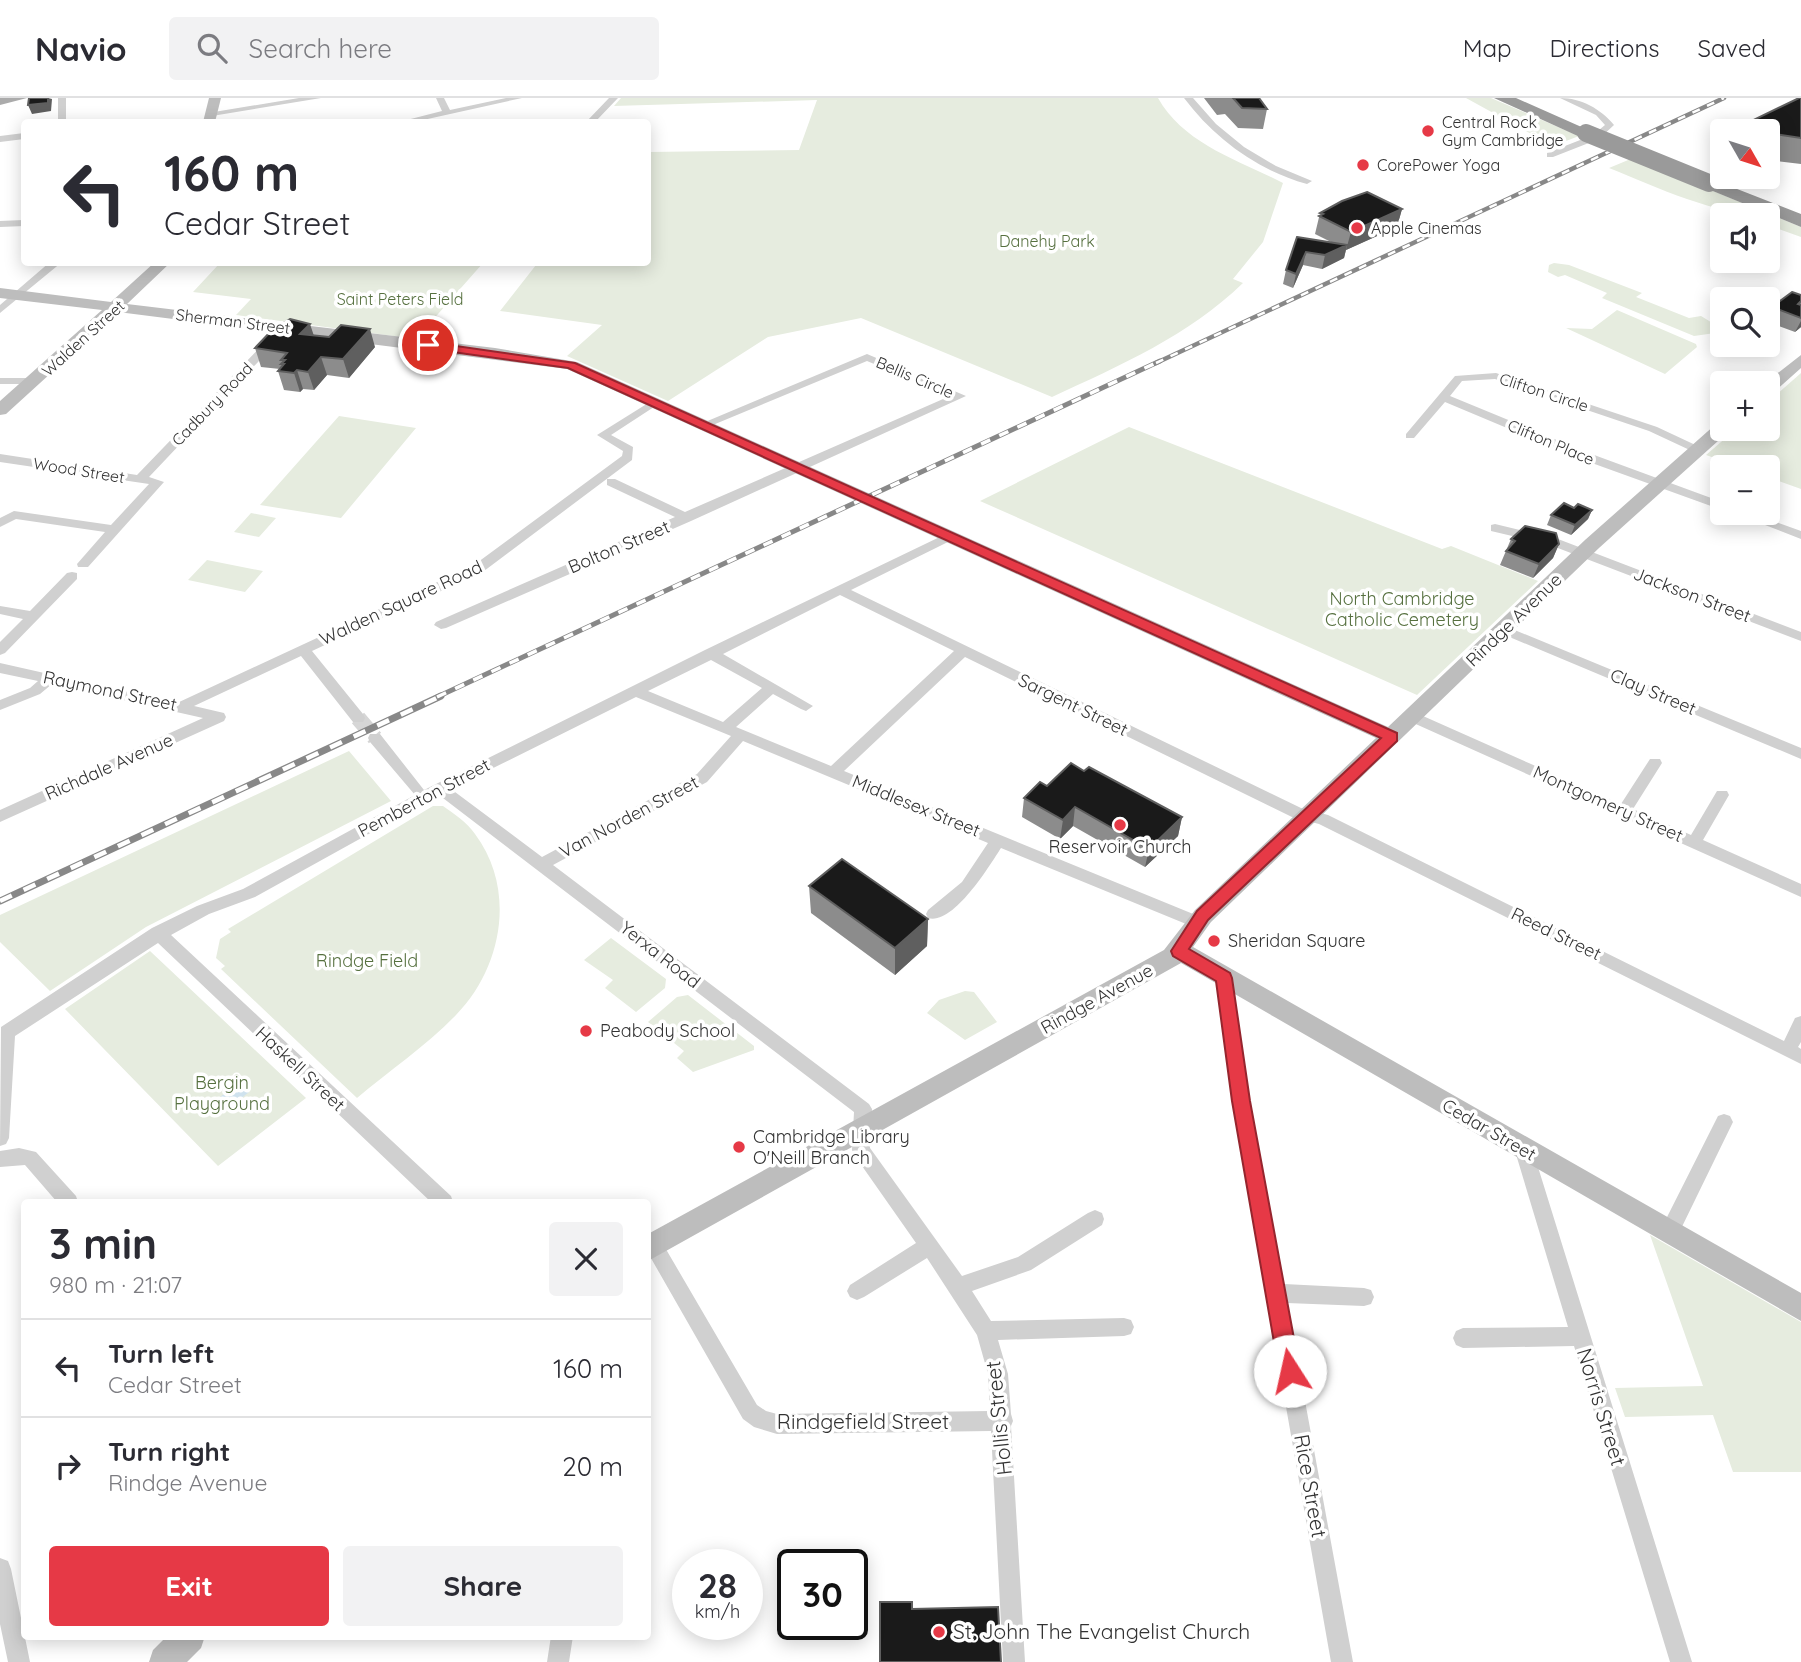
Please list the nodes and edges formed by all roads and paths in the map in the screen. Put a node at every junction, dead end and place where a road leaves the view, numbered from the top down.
1 (20, 98) edge
2 (62, 98) edge
3 (215, 98) edge
4 (317, 98) edge
5 (440, 98) edge
6 (518, 98) edge
7 (614, 98) edge
8 (1188, 98) edge
9 (1502, 98) edge
10 (1516, 98) edge
11 (1564, 98) edge
12 (0, 101) edge
13 (447, 113) junction
14 (210, 118) edge
15 (62, 119) edge
16 (438, 119) edge
17 (593, 119) edge
18 (1589, 131) junction
19 (21, 136) edge
20 (0, 139) edge
21 (1550, 155) dead end
22 (1710, 180) edge
23 (1307, 181) dead end
24 (1730, 189) edge
25 (1734, 189) edge
26 (1801, 214) edge
27 (1801, 220) edge
28 (21, 223) edge
29 (2, 226) edge
30 (52, 266) edge
31 (160, 266) edge
32 (0, 293) edge
33 (18, 295) junction
34 (118, 306) junction
35 (0, 310) edge
36 (284, 328) junction
37 (1801, 360) edge
38 (1780, 378) edge
39 (0, 381) edge
40 (33, 382) junction
41 (1446, 398) junction
42 (653, 402) junction
43 (0, 410) edge
44 (704, 425) junction
45 (1410, 436) dead end
46 (1710, 439) edge
47 (1698, 449) junction
48 (0, 458) edge
49 (796, 468) junction
50 (140, 480) junction
51 (611, 482) dead end
52 (1658, 483) junction
53 (1710, 502) edge
54 (687, 518) junction
55 (2, 521) edge
56 (1773, 525) edge
57 (1494, 528) dead end
58 (116, 530) junction
59 (1801, 535) edge
60 (948, 537) junction
61 (1583, 553) junction
62 (83, 564) dead end
63 (72, 576) dead end
64 (840, 590) junction
65 (0, 610) edge
66 (33, 616) junction
67 (441, 625) dead end
68 (1505, 629) junction
69 (1801, 637) edge
70 (303, 649) junction
71 (0, 650) edge
72 (963, 651) junction
73 (710, 653) junction
74 (0, 668) edge
75 (50, 679) junction
76 (772, 687) junction
77 (635, 691) junction
78 (0, 705) edge
79 (182, 706) junction
80 (806, 706) dead end
81 (219, 717) joint
82 (358, 718) tunnel mouth
83 (1414, 718) junction
84 (725, 728) junction
85 (741, 734) junction
86 (1392, 737) junction
87 (375, 738) tunnel mouth
88 (1801, 754) edge
89 (1654, 763) dead end
90 (833, 772) junction
91 (440, 788) junction
92 (417, 790) dead end
93 (1721, 795) dead end
94 (1624, 811) junction
95 (1308, 815) junction
96 (0, 816) edge
97 (999, 840) junction
98 (1694, 843) junction
99 (542, 864) junction
100 (1801, 891) edge
101 (934, 914) dead end
102 (1197, 922) junction
103 (158, 933) junction
104 (1179, 951) junction
105 (1224, 978) junction
106 (1801, 1023) edge
107 (4, 1029) edge
108 (1795, 1054) edge
109 (1724, 1122) dead end
110 (861, 1130) junction
111 (0, 1138) edge
112 (1524, 1150) junction
113 (0, 1159) edge
114 (66, 1199) edge
115 (441, 1199) edge
116 (1095, 1219) dead end
117 (1669, 1233) junction
118 (651, 1246) edge
119 (929, 1246) junction
120 (651, 1249) edge
121 (958, 1286) junction
122 (857, 1291) dead end
123 (1276, 1293) junction
124 (1364, 1297) dead end
125 (1801, 1308) edge
126 (1124, 1327) dead end
127 (986, 1332) junction
128 (1579, 1336) junction
129 (1463, 1338) dead end
130 (1003, 1421) junction
131 (0, 1569) edge
132 (184, 1640) edge
133 (561, 1640) edge
134 (19, 1662) edge
135 (164, 1662) edge
136 (558, 1662) edge
137 (1014, 1662) edge
138 (1342, 1662) edge
139 (1681, 1662) edge

1 - 12 main road
2 - 15 street
3 - 14 street
4 - 14 street
5 - 13 street
6 - 13 street
7 - 17 street
8 - 23 street
9 - 18 highway
10 - 18 highway
11 - 21 street
13 - 16 street
18 - 22 highway, bridge
19 - 20 street
24 - 27 highway
25 - 26 highway
28 - 29 street
30 - 33 street
31 - 34 street, Walden Street
32 - 33 street, Sherman Street
33 - 34 street, Sherman Street
33 - 35 street
34 - 36 street, Sherman Street
34 - 40 street, Walden Street
36 - 42 street, Sherman Street
36 - 50 street, Cadbury Road
37 - 38 street
39 - 40 street
40 - 43 street, Walden Street
41 - 45 street, Clifton Circle
41 - 47 street, Clifton Circle
41 - 52 street, Clifton Place
42 - 44 street, Sherman Street
42 - 70 street, Walden Square Road
44 - 49 street, Sherman Street
44 - 49 street, Bellis Circle
46 - 47 street, Rindge Avenue
47 - 52 street, Rindge Avenue
48 - 50 street, Wood Street
49 - 54 street, Bolton Street
49 - 60 street, Sherman Street
50 - 58 street, Wood Street
51 - 54 street
52 - 53 street, Clifton Place
52 - 61 street, Rindge Avenue
54 - 67 street, Bolton Street
55 - 58 street
56 - 59 street
57 - 61 street, Jackson Street
58 - 62 street
60 - 64 street, Pemberton Street
60 - 86 street, Sherman Street
61 - 68 street, Rindge Avenue
61 - 69 street, Jackson Street
63 - 66 street
64 - 72 street, Sargent Street
64 - 73 street, Pemberton Street
65 - 66 street
66 - 71 street
68 - 83 street, Rindge Avenue
68 - 88 street, Clay Street
70 - 79 street, Walden Square Road
70 - 82 street
72 - 90 street
72 - 95 street, Sargent Street
73 - 76 street
73 - 77 street, Pemberton Street
74 - 75 street, Raymond Street
75 - 78 street
75 - 79 street, Raymond Street
76 - 80 street
76 - 84 street
77 - 84 street, Middlesex Street
77 - 91 street, Pemberton Street
79 - 81 street, Raymond Street
81 - 96 street, Richdale Avenue
83 - 86 street, Rindge Avenue
83 - 94 street, Montgomery Street
84 - 85 street, Middlesex Street
85 - 90 street, Middlesex Street
85 - 99 street, Van Norden Street
86 - 95 street, Rindge Avenue
87 - 92 street
89 - 94 street
90 - 97 street, Middlesex Street
91 - 99 street, Yerxa Road
91 - 103 street, Pemberton Street
93 - 98 street
94 - 98 street, Montgomery Street
95 - 102 street, Rindge Avenue
95 - 108 street, Reed Street
97 - 101 street
97 - 102 street, Middlesex Street
98 - 100 street, Montgomery Street
99 - 110 street, Yerxa Road
102 - 104 street, Rindge Avenue
103 - 107 street, Pemberton Street
103 - 115 street, Haskell Street
104 - 105 street, Cedar Street
104 - 110 street, Rindge Avenue
105 - 112 street, Cedar Street
105 - 123 street, Rice Street
106 - 108 street
107 - 111 street, Pemberton Street
109 - 117 street
110 - 118 street, Rindge Avenue
110 - 119 street, Hollis Street
112 - 117 street, Cedar Street
112 - 128 street, Norris Street
113 - 114 street
116 - 121 street
117 - 125 street, Cedar Street
119 - 121 street, Hollis Street
119 - 122 street
120 - 130 street, Rindgefield Street
121 - 127 street, Hollis Street
123 - 124 street
123 - 138 street, Rice Street
126 - 127 street
127 - 130 street, Hollis Street
128 - 129 street
128 - 139 street, Norris Street
130 - 137 street, Hollis Street
131 - 134 street
132 - 135 street
133 - 136 street

